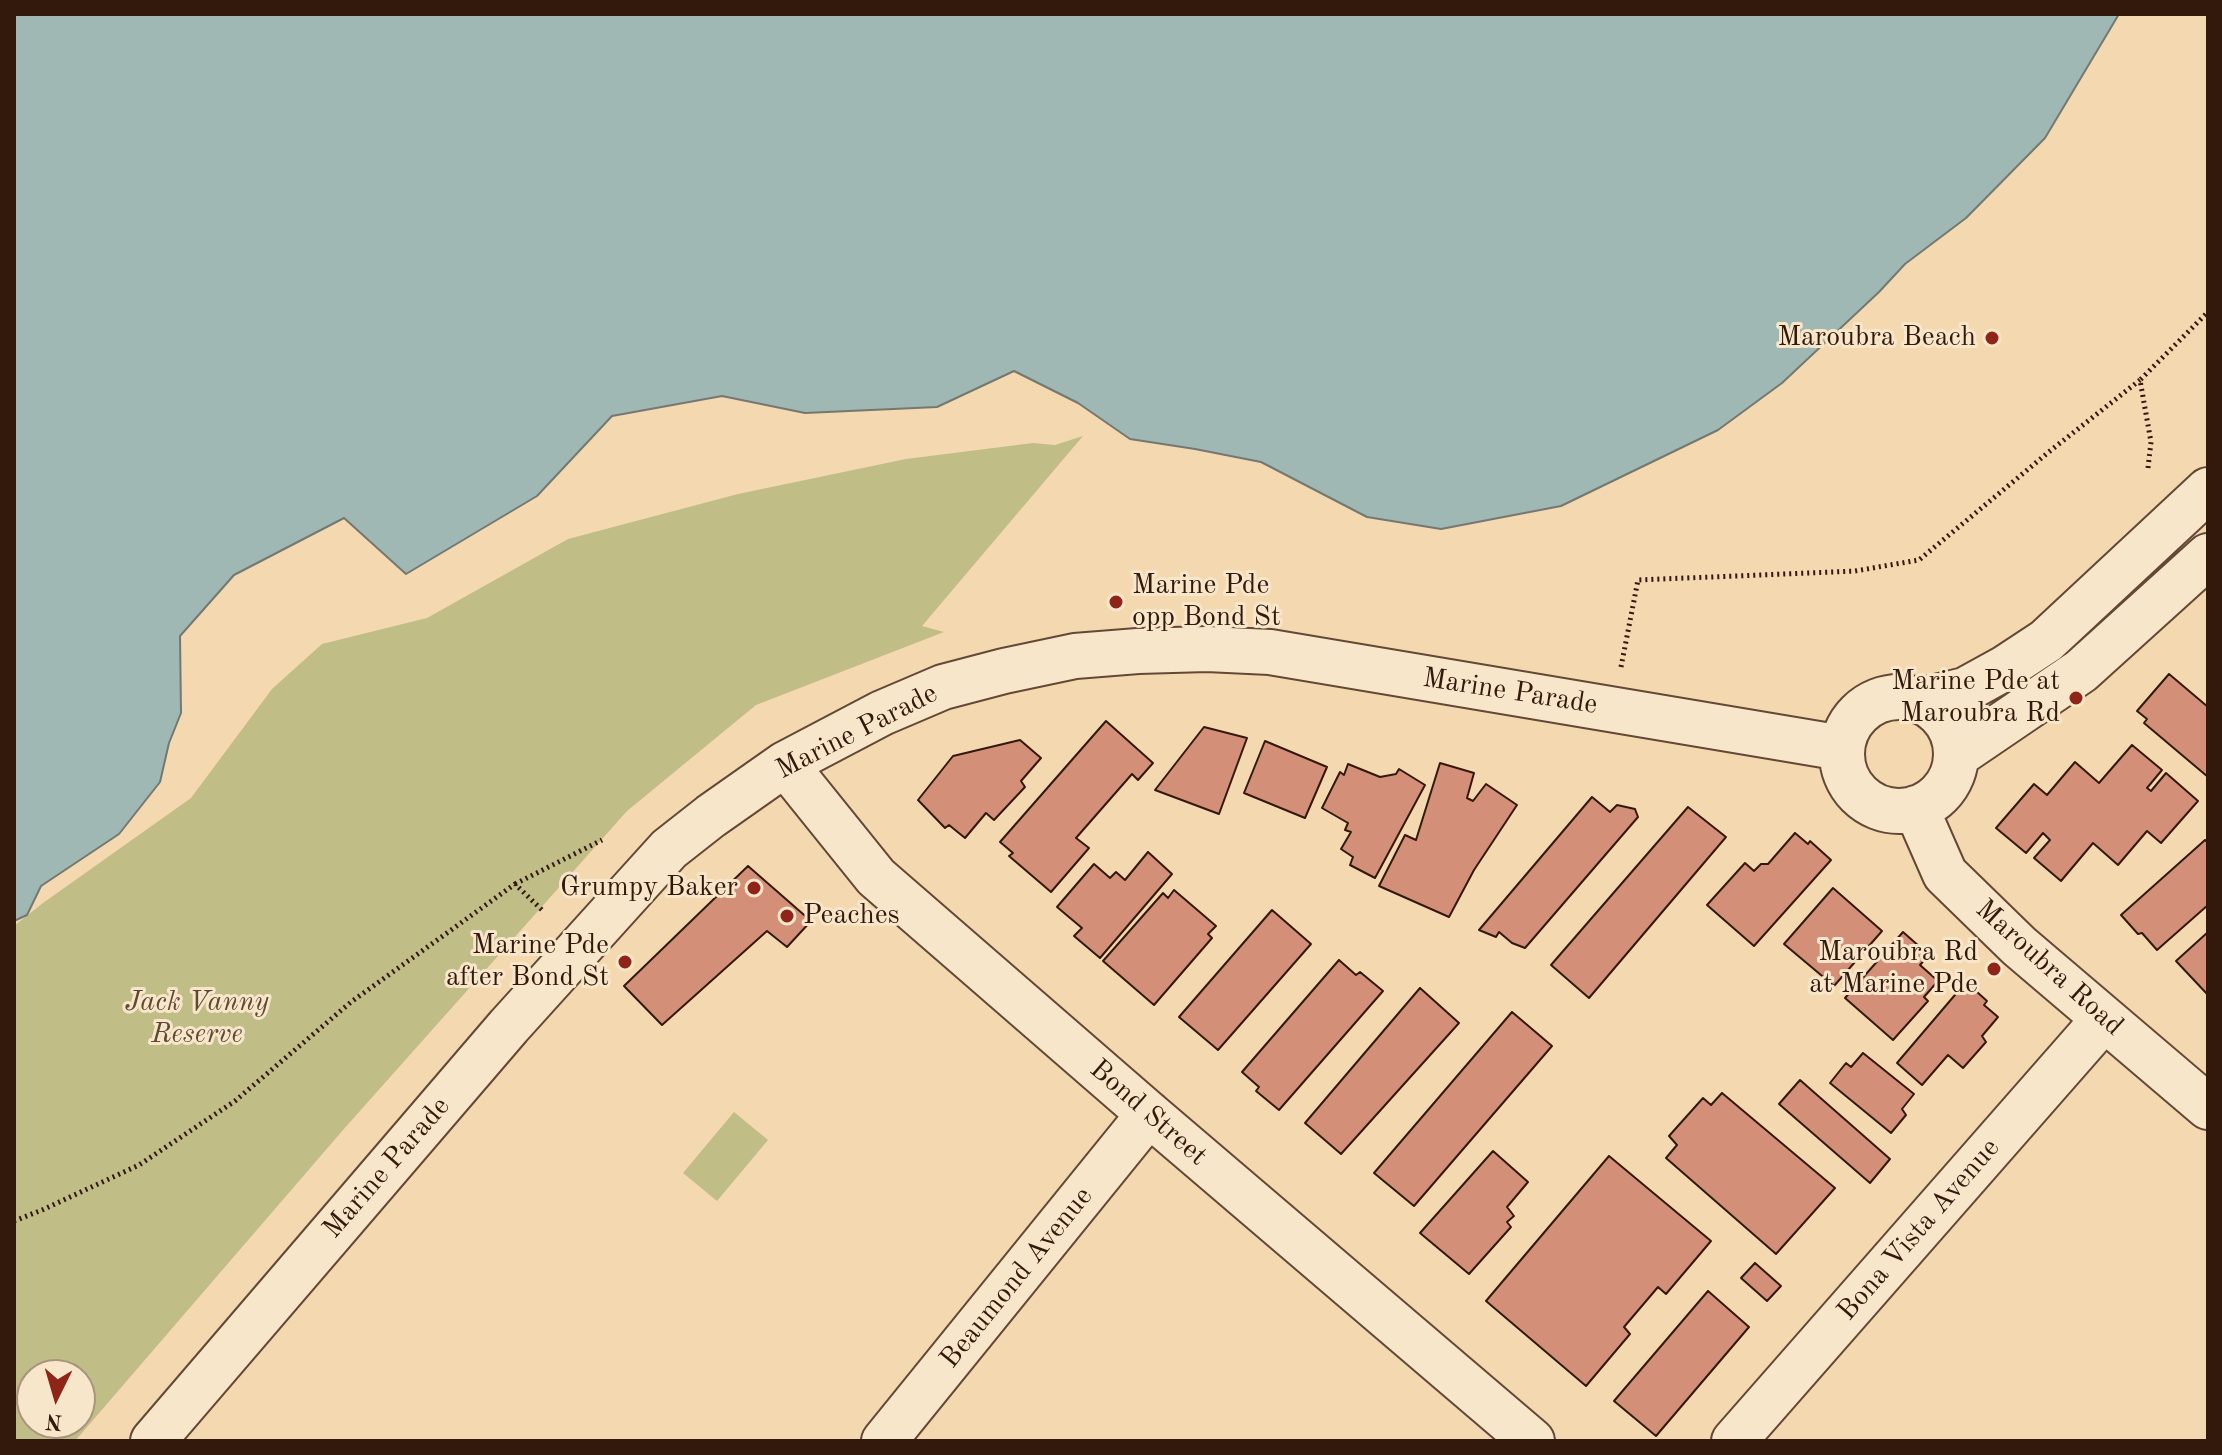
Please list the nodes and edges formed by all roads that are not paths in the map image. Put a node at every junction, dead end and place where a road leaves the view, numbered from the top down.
1 (2208, 490) edge
2 (2208, 556) edge
3 (1919, 701) junction
4 (1842, 748) junction
5 (1956, 756) junction
6 (785, 764) junction
7 (1916, 808) junction
8 (2104, 1019) junction
9 (2208, 1107) edge
10 (1149, 1114) junction
11 (171, 1435) edge
12 (884, 1441) edge
13 (1532, 1441) edge
14 (1734, 1441) edge

1 - 3 street
2 - 5 street
3 - 4 street
3 - 5 street
4 - 6 street, Marine Parade
4 - 7 street
5 - 7 street
6 - 10 street, Bond Street
6 - 11 street, Marine Parade
7 - 8 street, Maroubra Road
8 - 9 street, Maroubra Road
8 - 14 street, Bona Vista Avenue
10 - 12 street, Beaumond Avenue
10 - 13 street, Bond Street

